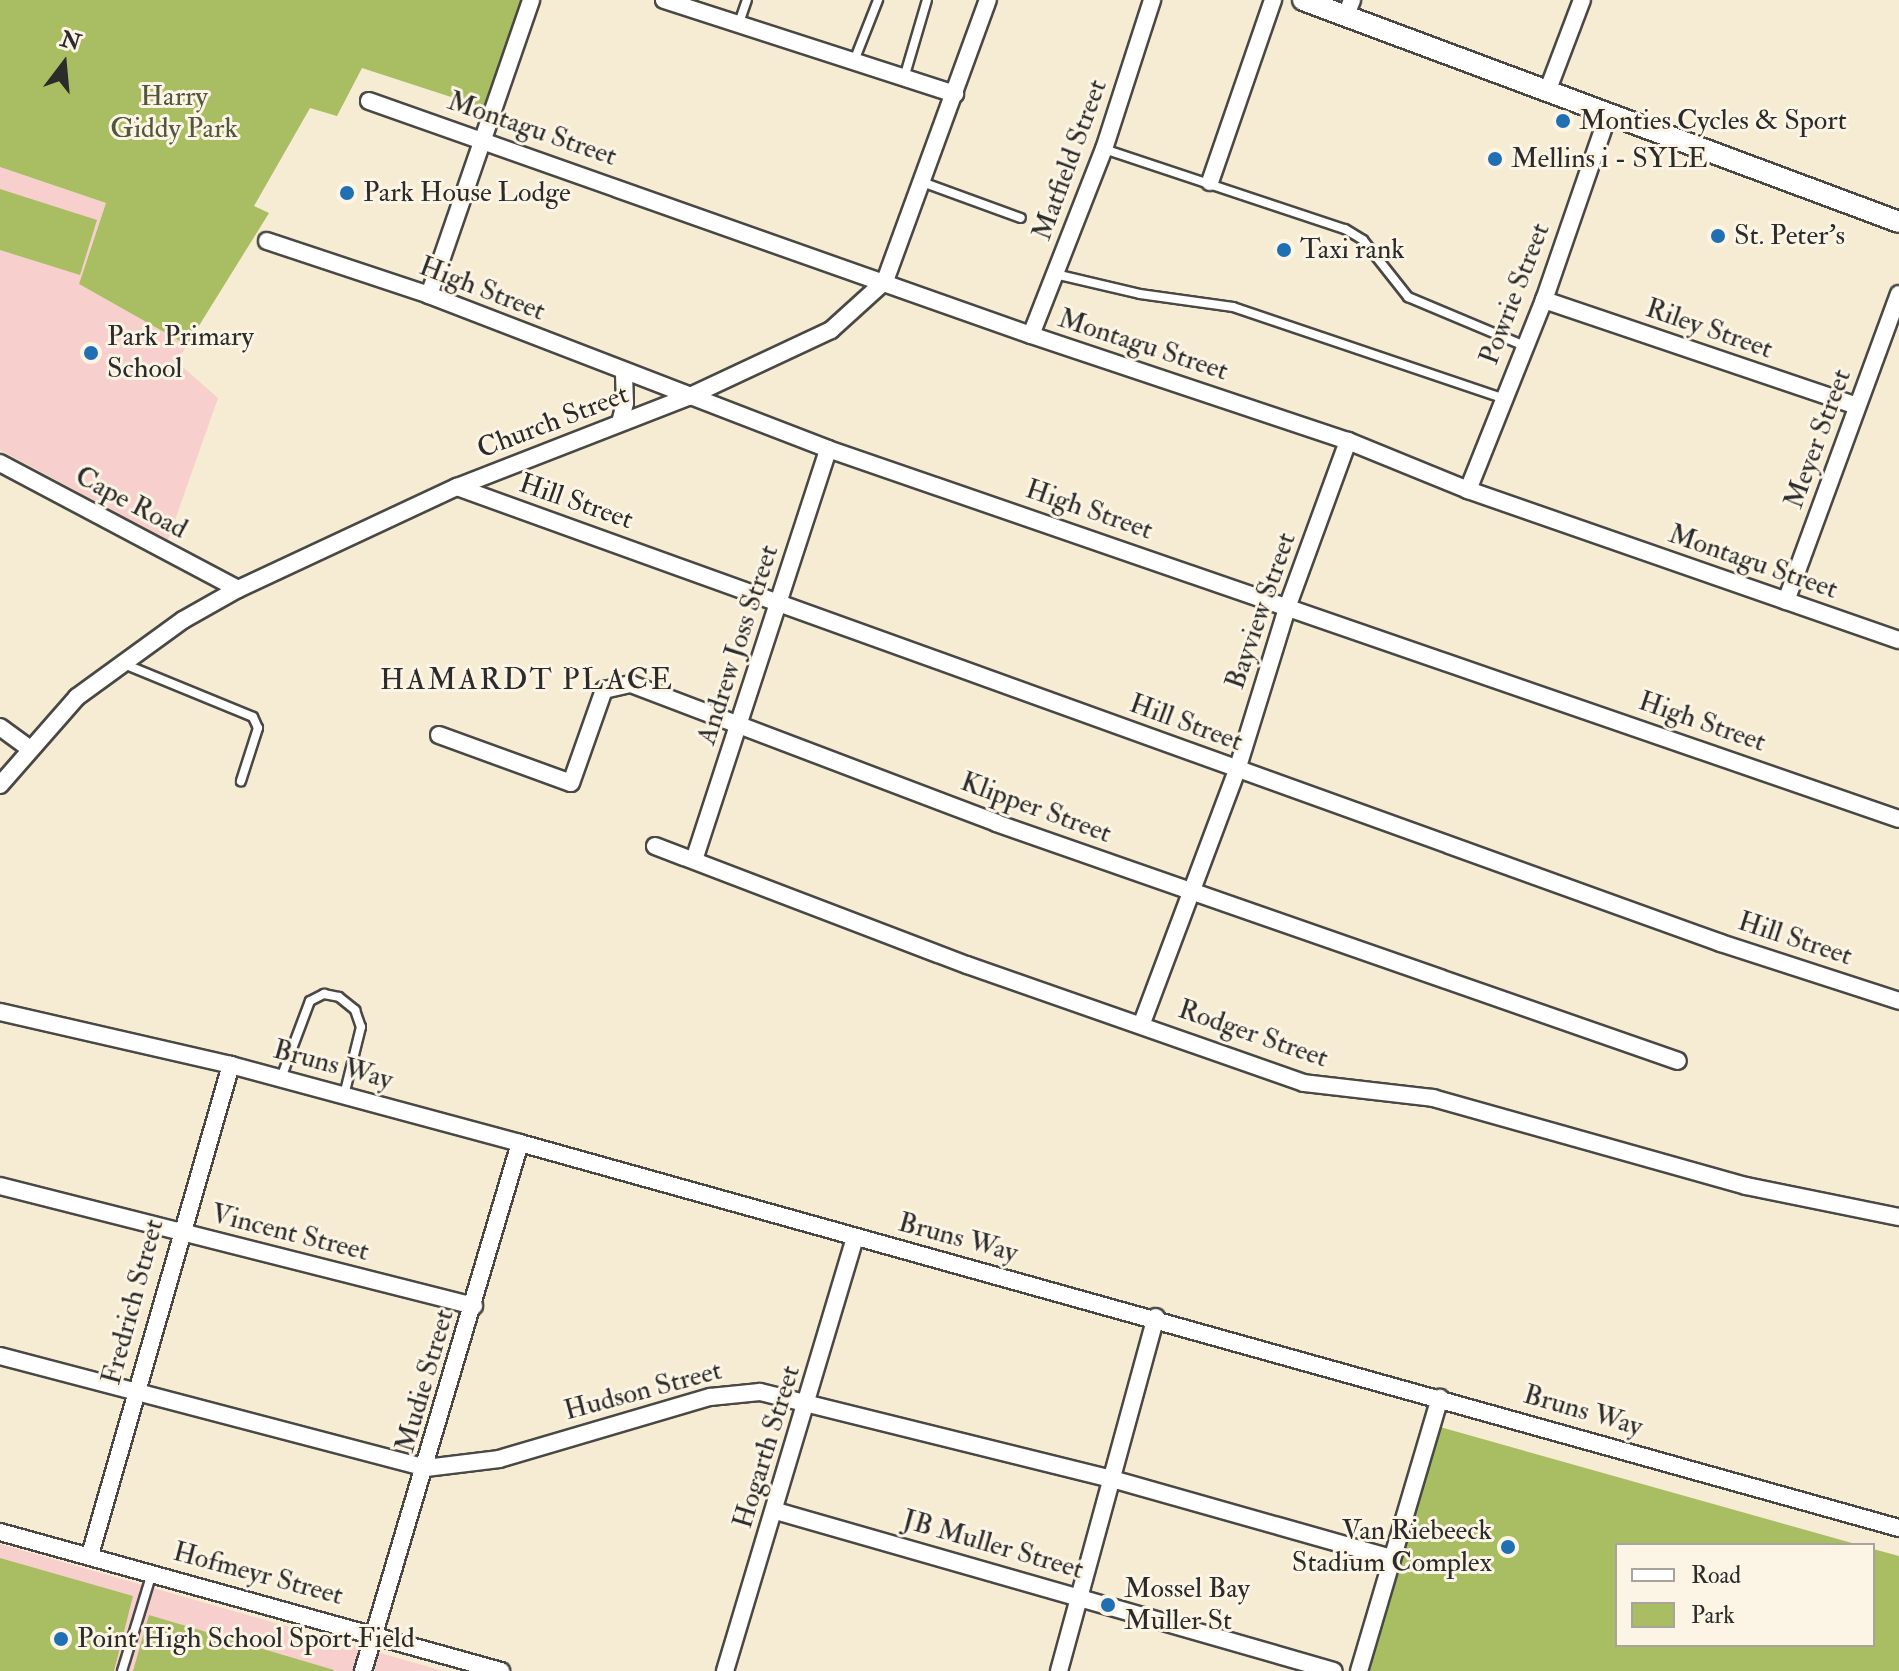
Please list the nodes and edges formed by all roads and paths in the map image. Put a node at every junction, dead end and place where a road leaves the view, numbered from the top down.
1 (531, 0) edge
2 (664, 0) edge
3 (747, 0) edge
4 (878, 0) edge
5 (927, 0) edge
6 (988, 0) edge
7 (1152, 0) edge
8 (1273, 0) edge
9 (1303, 0) edge
10 (1582, 0) edge
11 (1349, 8) edge
12 (739, 24) junction
13 (854, 61) junction
14 (904, 78) junction
15 (1547, 92) junction
16 (955, 94) junction
17 (369, 101) dead end
18 (1608, 115) junction
19 (484, 139) junction
20 (1104, 149) junction
21 (922, 182) junction
22 (1210, 182) junction
23 (1021, 218) dead end
24 (1899, 222) edge
25 (267, 241) dead end
26 (1055, 274) junction
27 (885, 281) junction
28 (1899, 294) edge
29 (429, 295) junction
30 (1544, 300) junction
31 (1031, 335) junction
32 (1522, 345) junction
33 (624, 372) junction
34 (688, 397) junction
35 (1502, 398) junction
36 (1857, 406) junction
37 (620, 423) junction
38 (1348, 441) junction
39 (828, 449) junction
40 (0, 463) edge
41 (457, 487) junction
42 (1468, 490) junction
43 (238, 589) junction
44 (781, 601) junction
45 (1786, 601) junction
46 (1288, 605) junction
47 (1899, 640) edge
48 (120, 663) junction
49 (740, 724) junction
50 (0, 727) edge
51 (439, 735) dead end
52 (29, 748) junction
53 (1237, 770) junction
54 (241, 781) dead end
55 (0, 785) edge
56 (1899, 819) edge
57 (655, 846) dead end
58 (695, 857) junction
59 (1192, 890) junction
60 (1899, 1001) edge
61 (0, 1012) edge
62 (1142, 1023) junction
63 (1678, 1061) dead end
64 (231, 1065) junction
65 (281, 1078) junction
66 (344, 1095) junction
67 (520, 1143) junction
68 (0, 1186) edge
69 (1899, 1217) edge
70 (179, 1231) junction
71 (855, 1238) junction
72 (474, 1306) junction
73 (1156, 1317) junction
74 (0, 1356) edge
75 (135, 1394) junction
76 (1440, 1398) junction
77 (809, 1401) junction
78 (426, 1468) junction
79 (1112, 1479) junction
80 (776, 1511) junction
81 (1899, 1528) edge
82 (0, 1532) edge
83 (90, 1555) junction
84 (1392, 1558) junction
85 (152, 1572) junction
86 (1080, 1596) junction
87 (374, 1632) junction
88 (122, 1671) edge
89 (363, 1671) edge
90 (501, 1671) edge
91 (725, 1671) edge
92 (1059, 1671) edge
93 (1334, 1671) edge
94 (1359, 1671) edge

1 - 19 street
2 - 12 street
3 - 12 lane
4 - 13 lane
5 - 14 lane
6 - 16 street, Church Street
7 - 20 street, Matfield Street
8 - 22 street
9 - 11 street
10 - 15 street
11 - 15 street
12 - 13 street
13 - 14 street
14 - 16 street
15 - 18 street
16 - 21 street, Church Street
17 - 19 street, Montagu Street
18 - 24 street
18 - 30 street, Powrie Street
19 - 27 street, Montagu Street
19 - 29 street
20 - 22 lane
20 - 26 street, Matfield Street
21 - 23 lane
21 - 27 street, Church Street
22 - 32 lane
25 - 29 street, High Street
26 - 31 street, Matfield Street
26 - 35 lane
27 - 31 street, Montagu Street
27 - 34 street, Church Street
28 - 36 street, Meyer Street
29 - 33 street, High Street
30 - 32 street, Powrie Street
30 - 36 street, Riley Street
31 - 38 street, Montagu Street
32 - 35 street, Powrie Street
33 - 34 street, High Street
33 - 37 street
34 - 37 street, Church Street
34 - 39 street, High Street
35 - 42 street, Powrie Street
36 - 45 street, Meyer Street
37 - 41 street, Church Street
38 - 42 street, Montagu Street
38 - 46 street, Bayview Street
39 - 44 street, Andrew Joss Street
39 - 46 street, High Street
40 - 43 street, Cape Road
41 - 43 street, Church Street
41 - 44 street, Hill Street
42 - 45 street, Montagu Street
43 - 48 street, Church Street
44 - 49 street, Andrew Joss Street
44 - 53 street, Hill Street
45 - 47 street, Montagu Street
46 - 53 street, Bayview Street
46 - 56 street, High Street
48 - 52 street, Church Street
48 - 54 lane
49 - 51 street, Klipper Street
49 - 58 street, Andrew Joss Street
49 - 59 street, Klipper Street
50 - 52 street
52 - 55 street, Church Street
53 - 59 street, Bayview Street
53 - 60 street, Hill Street
57 - 58 street, Rodger Street
58 - 62 street, Rodger Street
59 - 62 street, Bayview Street
59 - 63 street, Klipper Street
61 - 64 street, Bruns Way
62 - 69 street, Rodger Street
64 - 65 street, Bruns Way
64 - 70 street, Fredrich Street
65 - 66 street, Bruns Way
65 - 66 lane
66 - 67 street, Bruns Way
67 - 71 street, Bruns Way
67 - 72 street, Mudie Street
68 - 70 street, Vincent Street
70 - 72 street, Vincent Street
70 - 75 street, Fredrich Street
71 - 73 street, Bruns Way
71 - 77 street, Hogarth Street
72 - 78 street, Mudie Street
73 - 76 street, Bruns Way
73 - 79 street
74 - 75 street, Hudson Street
75 - 78 street, Hudson Street
75 - 83 street, Fredrich Street
76 - 81 street, Bruns Way
76 - 84 street
77 - 78 street, Hudson Street
77 - 79 street, Hudson Street
77 - 80 street, Hogarth Street
78 - 87 street, Mudie Street
79 - 84 street, Hudson Street
79 - 86 street
80 - 86 street, JB Muller Street
80 - 91 street, Hogarth Street
82 - 83 street, Hofmeyr Street
83 - 85 street, Hofmeyr Street
84 - 94 street
85 - 87 street, Hofmeyr Street
85 - 88 lane
86 - 92 street
86 - 93 street, JB Muller Street
87 - 89 street, Mudie Street
87 - 90 street, Hofmeyr Street

